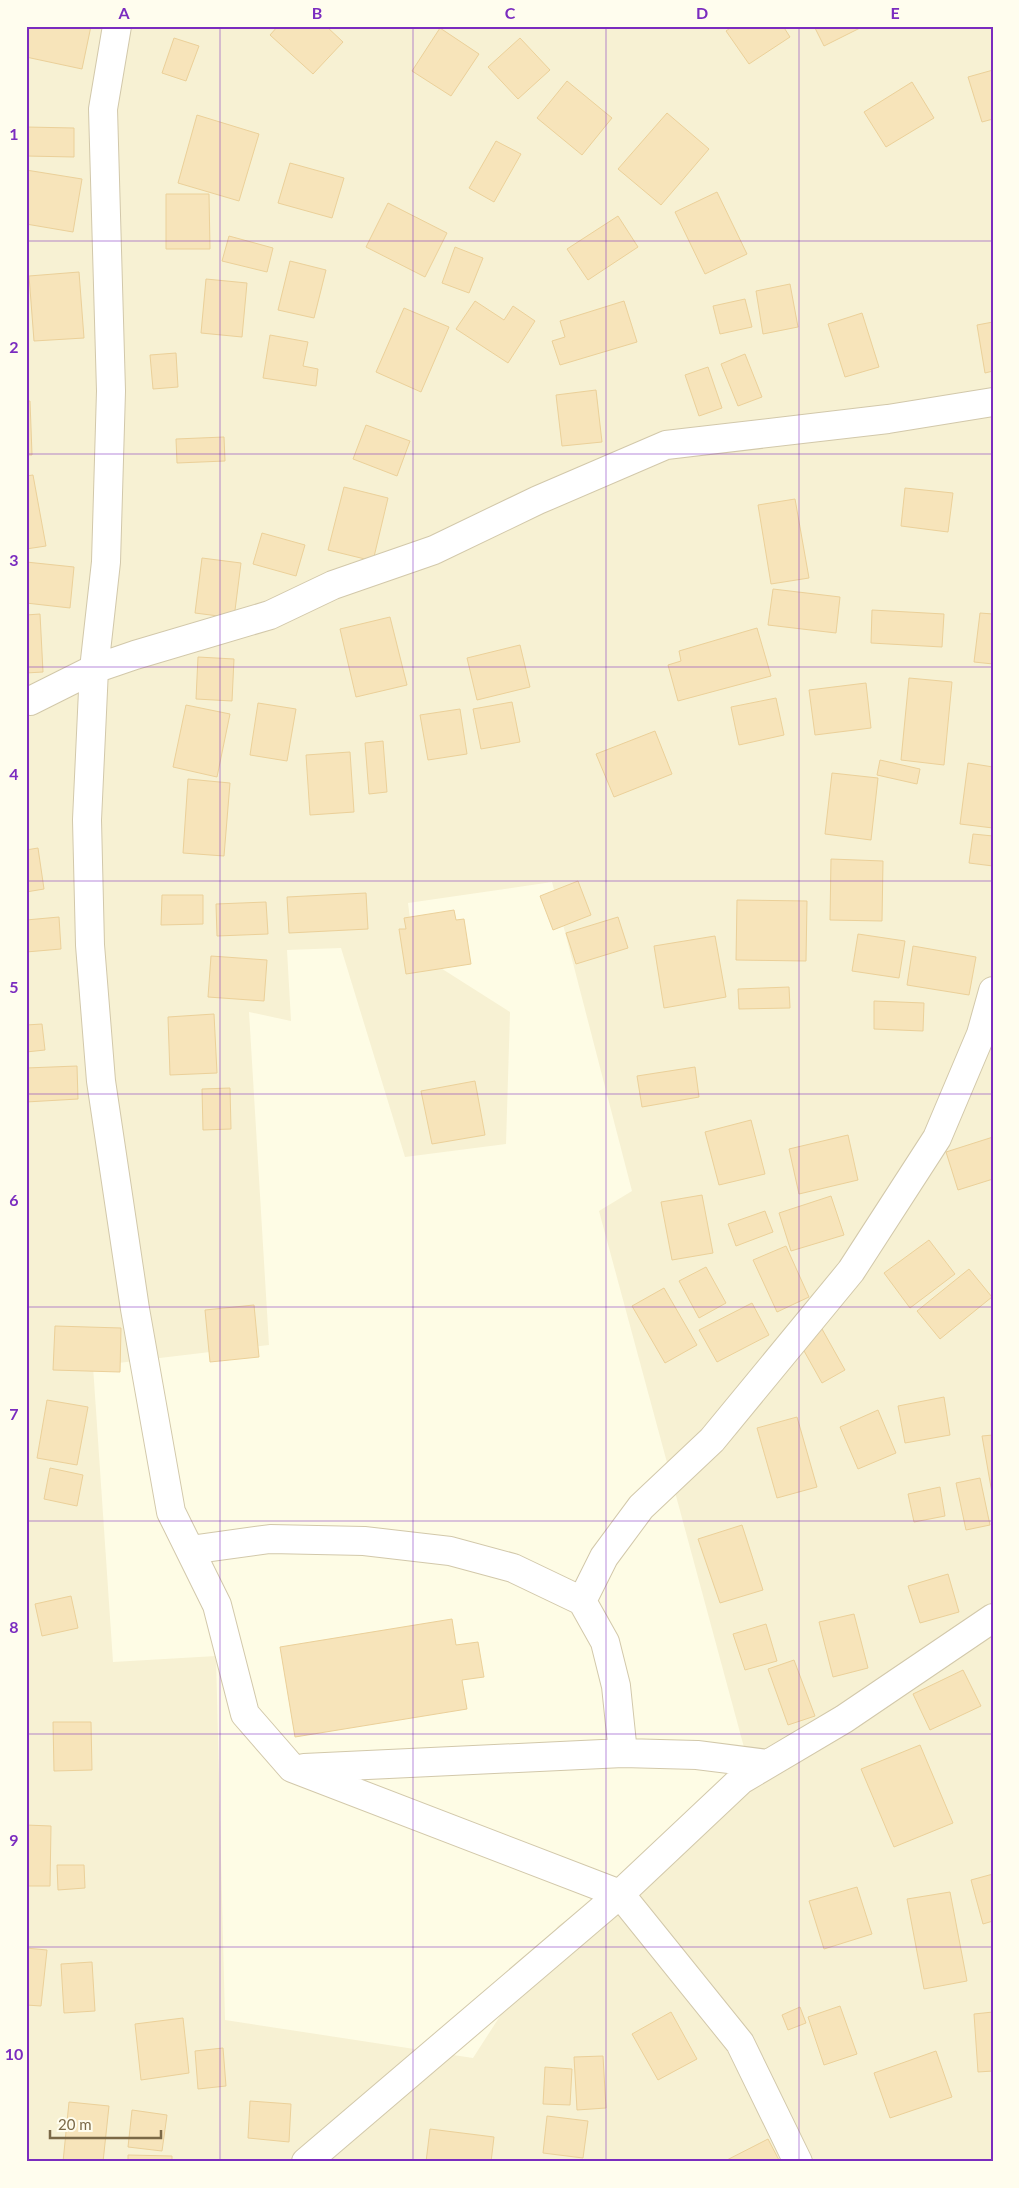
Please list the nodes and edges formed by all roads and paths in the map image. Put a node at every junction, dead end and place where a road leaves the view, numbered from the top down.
1 (116, 26) edge
2 (993, 402) edge
3 (94, 669) junction
4 (26, 700) edge
5 (993, 991) edge
6 (190, 1550) junction
7 (582, 1601) junction
8 (993, 1618) edge
9 (623, 1753) junction
10 (768, 1764) junction
11 (292, 1768) junction
12 (620, 1894) junction
13 (306, 2162) edge
14 (798, 2162) edge

1 - 3 street
2 - 3 street
3 - 4 street
3 - 6 street
5 - 7 street
6 - 7 street
6 - 11 street
7 - 9 street
8 - 10 street
9 - 10 street
9 - 11 street
10 - 12 street
11 - 12 street
12 - 13 street
12 - 14 street

